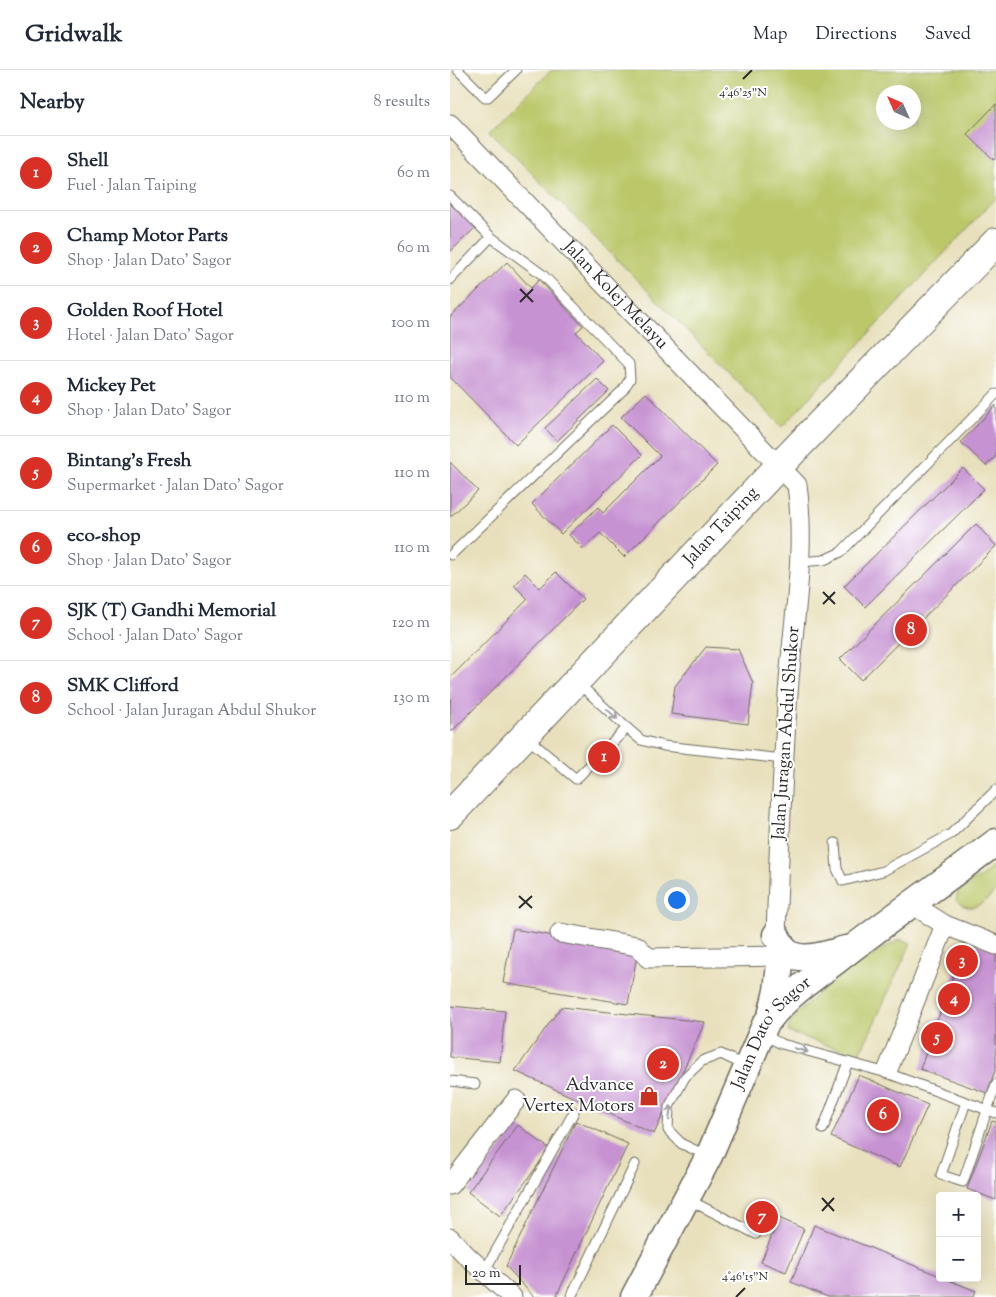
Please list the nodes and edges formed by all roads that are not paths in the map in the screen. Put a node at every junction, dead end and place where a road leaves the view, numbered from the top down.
1 (458, 70) edge
2 (516, 70) edge
3 (450, 124) edge
4 (450, 196) edge
5 (491, 237) junction
6 (996, 242) edge
7 (450, 280) edge
8 (996, 394) edge
9 (779, 466) junction
10 (452, 556) dead end
11 (800, 562) junction
12 (576, 681) junction
13 (627, 728) junction
14 (524, 736) junction
15 (783, 759) junction
16 (996, 790) edge
17 (450, 815) edge
18 (996, 842) edge
19 (835, 843) dead end
20 (912, 904) junction
21 (945, 925) junction
22 (560, 933) dead end
23 (992, 938) edge
24 (853, 947) junction
25 (781, 983) junction
26 (848, 1062) junction
27 (748, 1068) junction
28 (888, 1069) dead end
29 (450, 1081) edge
30 (475, 1084) dead end
31 (996, 1084) edge
32 (516, 1100) dead end
33 (966, 1102) junction
34 (574, 1112) dead end
35 (992, 1112) edge
36 (823, 1129) dead end
37 (709, 1156) junction
38 (635, 1164) dead end
39 (450, 1185) edge
40 (687, 1199) junction
41 (756, 1234) dead end
42 (450, 1238) edge
43 (484, 1272) junction
44 (512, 1297) edge
45 (571, 1297) edge
46 (634, 1297) edge

1 - 2 lane
3 - 9 street, Jalan Kolej Melayu
4 - 5 lane
5 - 7 lane
5 - 10 lane
6 - 9 highway, Jalan Taiping
8 - 11 lane
9 - 11 street, Jalan Juragan Abdul Shukor
9 - 12 highway, Jalan Taiping
11 - 15 street, Jalan Juragan Abdul Shukor
12 -> 13 lane
12 - 14 highway, Jalan Taiping
13 - 14 lane
13 - 15 lane
14 - 17 highway, Jalan Taiping
15 - 25 street, Jalan Juragan Abdul Shukor
16 - 19 lane
18 - 20 main road, Jalan Dato' Sagor
20 - 21 street
20 - 24 main road, Jalan Dato' Sagor
21 - 23 street
21 - 28 street
22 - 25 street
24 - 25 main road, Jalan Dato' Sagor
24 - 25 main road
25 -> 26 lane
25 - 27 main road, Jalan Dato' Sagor
26 - 33 lane
26 - 36 lane
27 - 37 main road, Jalan Dato' Sagor
37 -> 27 lane
29 - 30 lane
31 - 35 lane
32 - 39 street
33 - 35 lane
33 - 35 lane
34 - 43 lane
37 - 40 main road, Jalan Dato' Sagor
38 - 45 lane
40 - 41 lane
40 - 46 main road, Jalan Dato' Sagor
42 - 43 street
43 - 44 street

